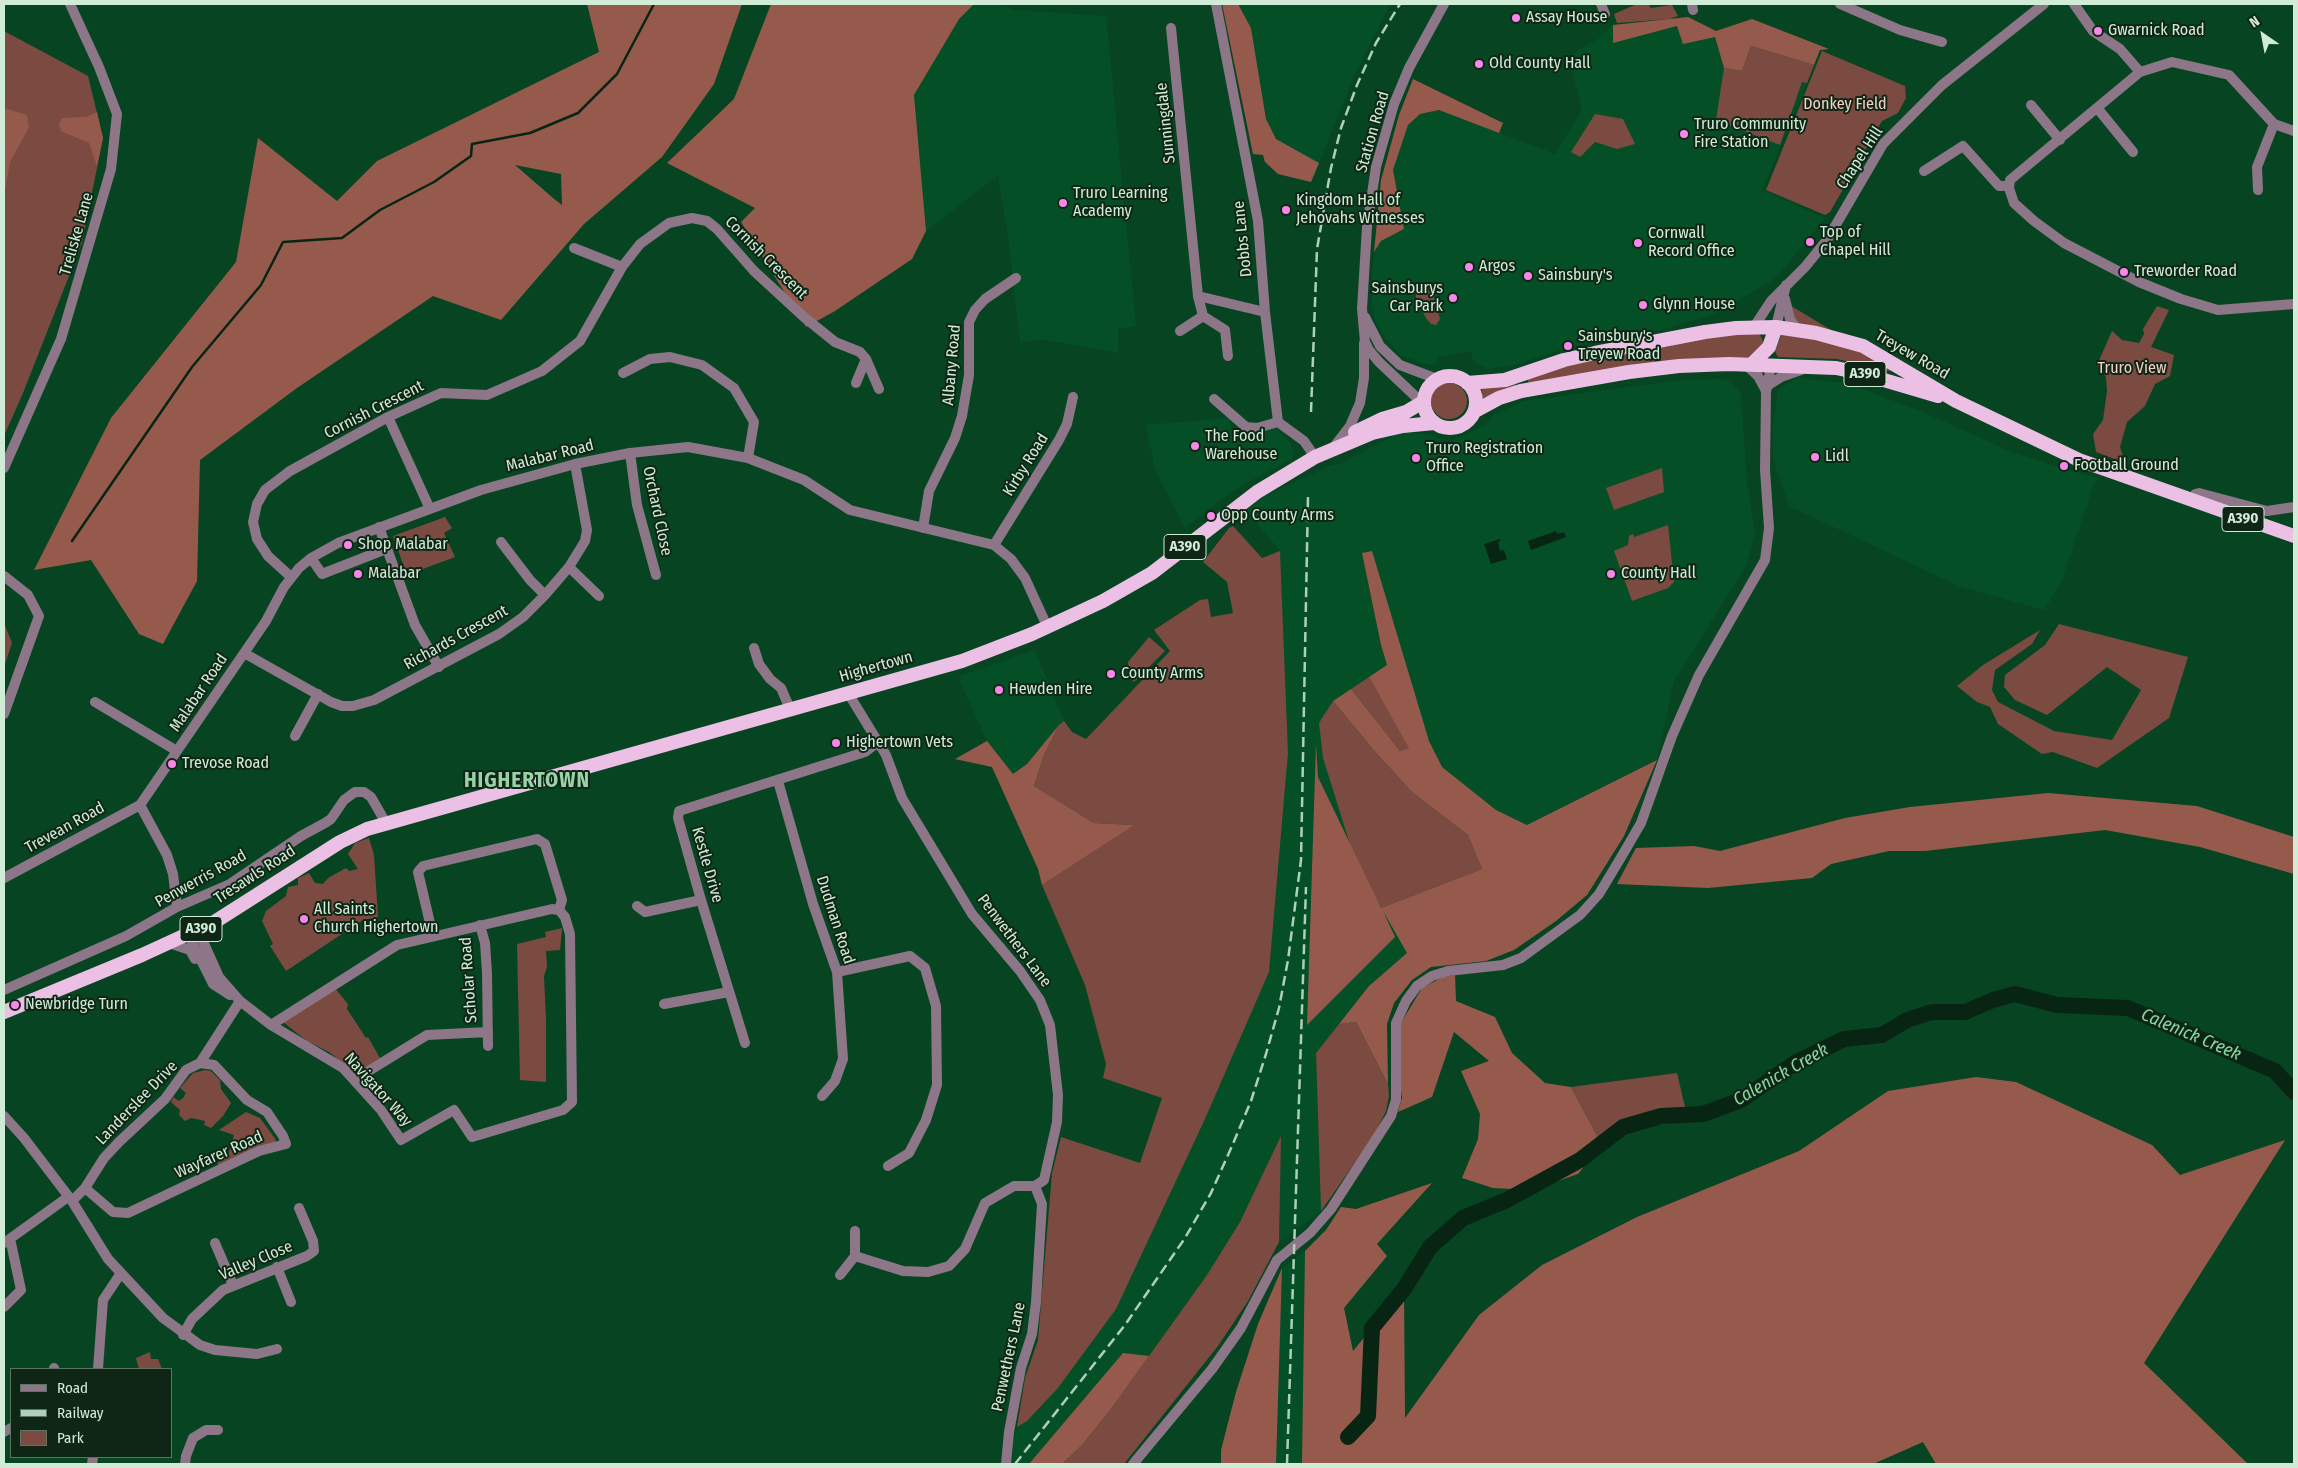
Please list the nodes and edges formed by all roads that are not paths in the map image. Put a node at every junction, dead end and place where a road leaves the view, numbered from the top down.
1 (70, 4) edge
2 (1216, 4) edge
3 (1444, 4) edge
4 (1840, 4) edge
5 (2044, 4) edge
6 (2074, 4) edge
7 (1171, 28) dead end
8 (1942, 42) dead end
9 (2140, 72) junction
10 (2031, 105) dead end
11 (2098, 109) junction
12 (2274, 124) junction
13 (2294, 132) edge
14 (2060, 140) junction
15 (2133, 152) dead end
16 (1924, 170) dead end
17 (2009, 186) junction
18 (2258, 190) dead end
19 (574, 248) dead end
20 (622, 267) junction
21 (1016, 278) dead end
22 (1786, 285) junction
23 (1198, 296) junction
24 (1784, 298) junction
25 (2294, 304) edge
26 (1362, 308) junction
27 (1265, 312) junction
28 (1203, 316) junction
29 (1754, 328) junction
30 (1776, 328) junction
31 (1796, 330) junction
32 (1180, 332) dead end
33 (1364, 342) junction
34 (1769, 347) junction
35 (1228, 356) dead end
36 (866, 359) junction
37 (1748, 364) junction
38 (1771, 366) junction
39 (1809, 367) junction
40 (623, 373) dead end
41 (1437, 380) junction
42 (856, 383) dead end
43 (1467, 383) junction
44 (879, 389) dead end
45 (1767, 389) junction
46 (1073, 398) dead end
47 (1214, 399) dead end
48 (1423, 401) junction
49 (1956, 401) junction
50 (1475, 411) junction
51 (388, 417) junction
52 (1278, 422) junction
53 (1434, 423) junction
54 (1333, 448) junction
55 (630, 453) junction
56 (1315, 457) junction
57 (748, 458) junction
58 (575, 464) junction
59 (4, 468) edge
60 (2193, 500) junction
61 (2294, 507) edge
62 (430, 508) junction
63 (378, 527) junction
64 (922, 528) junction
65 (2294, 536) edge
66 (501, 542) dead end
67 (994, 545) junction
68 (386, 548) junction
69 (310, 558) junction
70 (570, 567) junction
71 (656, 575) dead end
72 (4, 576) edge
73 (291, 577) junction
74 (545, 595) junction
75 (599, 596) dead end
76 (1048, 626) junction
77 (754, 648) dead end
78 (244, 653) junction
79 (439, 667) junction
80 (848, 693) junction
81 (318, 694) junction
82 (94, 702) dead end
83 (790, 709) junction
84 (4, 714) edge
85 (295, 736) dead end
86 (878, 742) junction
87 (177, 751) junction
88 (778, 781) junction
89 (140, 805) junction
90 (386, 823) junction
91 (4, 878) edge
92 (701, 900) junction
93 (637, 906) dead end
94 (177, 907) junction
95 (558, 910) junction
96 (480, 925) junction
97 (193, 932) junction
98 (433, 936) junction
99 (169, 943) junction
100 (837, 972) junction
101 (213, 984) junction
102 (4, 990) edge
103 (729, 992) junction
104 (240, 1001) junction
105 (664, 1004) dead end
106 (4, 1012) edge
107 (271, 1025) junction
108 (488, 1032) junction
109 (745, 1042) dead end
110 (488, 1046) dead end
111 (200, 1063) junction
112 (354, 1080) junction
113 (822, 1096) dead end
114 (4, 1116) edge
115 (888, 1166) dead end
116 (1036, 1186) junction
117 (85, 1188) junction
118 (70, 1199) junction
119 (299, 1208) dead end
120 (855, 1232) dead end
121 (6, 1241) edge
122 (215, 1243) dead end
123 (855, 1256) junction
124 (277, 1266) junction
125 (121, 1273) junction
126 (840, 1275) dead end
127 (233, 1284) junction
128 (291, 1302) dead end
129 (4, 1308) edge
130 (183, 1335) junction
131 (277, 1349) dead end
132 (98, 1368) edge
133 (218, 1430) dead end
134 (185, 1464) edge
135 (1006, 1464) edge
136 (1133, 1464) edge

1 - 59 street, Treliske Lane
2 - 27 street, Dobbs Lane
3 - 26 street, Station Road
4 - 8 street
5 - 22 street, Chapel Hill
6 - 9 street
7 - 23 street, Sunningdale
9 - 11 street
9 - 12 street
10 - 14 street
11 - 14 street
11 - 15 street
12 - 13 street
12 - 18 street
14 - 17 street
16 - 17 street
17 - 25 street
19 - 20 street
20 - 36 street, Cornish Crescent
20 - 51 street, Cornish Crescent
21 - 64 street, Albany Road
22 - 24 street
22 - 29 street, Chapel Hill
23 - 27 street
23 - 28 street, Sunningdale
24 - 30 street
24 - 31 street
26 - 33 street, Station Road
26 - 41 street, Station Road
27 - 52 street, Dobbs Lane
28 - 32 street
28 - 35 street
29 - 30 highway, Treyew Road / A390
29 - 43 highway, Treyew Road / A390
30 - 31 highway, Treyew Road / A390
30 - 34 highway
31 - 49 highway, Treyew Road / A390
33 - 48 street
33 - 54 street, Station Road
34 - 37 highway
34 - 38 highway
36 - 42 street
36 - 44 street
37 - 38 highway, Treyew Road / A390
37 - 45 street
37 - 50 highway, Treyew Road / A390
38 - 39 highway, Treyew Road / A390
38 - 45 street
39 - 45 street
39 - 49 highway, Treyew Road / A390
40 - 57 street
41 - 43 highway
41 - 48 highway
43 - 50 highway
45 - 136 street
46 - 67 street, Kirby Road
47 - 52 street
48 - 53 highway
48 - 54 highway, Highertown / A390
49 - 60 highway, Treyew Road
50 - 53 highway
51 - 62 street
51 - 73 street, Cornish Crescent
52 - 56 street
53 - 54 highway, Highertown / A390
54 - 56 highway, Highertown / A390
55 - 57 street, Malabar Road
55 - 58 street, Malabar Road
55 - 71 street, Orchard Close
56 - 76 highway, Highertown / A390
57 - 64 street, Malabar Road
58 - 62 street, Malabar Road
58 - 70 street, Richards Crescent
60 - 61 street
60 - 65 highway, A390
62 - 63 street, Malabar Road
63 - 68 street
63 - 69 street, Malabar Road
64 - 67 street, Malabar Road
66 - 74 street
67 - 76 street, Malabar Road
68 - 69 street
68 - 79 street
69 - 73 street, Malabar Road
70 - 74 street, Richards Crescent
70 - 75 street
72 - 84 street
73 - 78 street, Malabar Road
74 - 79 street, Richards Crescent
76 - 80 highway, Highertown / A390
77 - 83 street
78 - 81 street, Richards Crescent
78 - 87 street, Malabar Road
79 - 81 street, Richards Crescent
80 - 83 highway, Highertown / A390
80 - 86 street, Penwethers Lane
81 - 85 street
82 - 87 street
83 - 90 highway, Highertown / A390
86 - 88 street, Kestle Drive
86 - 116 street, Penwethers Lane
87 - 89 street, Malabar Road
88 - 92 street, Kestle Drive
88 - 100 street, Dudman Road
89 - 91 street, Trevean Road
89 - 94 street
90 - 94 street, Penwerris Road
90 - 97 highway, Tresawls Road / A390
92 - 93 street
92 - 103 street, Kestle Drive
94 - 102 street, Penwerris Road
95 - 96 street
95 - 98 street
95 - 112 street, Navigator Way
96 - 98 street
96 - 108 street, Scholar Road
97 - 99 highway, Tresawls Road / A390
97 - 101 street
97 - 104 street, Navigator Way
98 - 107 street
99 - 101 street
99 - 106 highway, Tresawls Road / A390
100 - 113 street, Dudman Road
100 - 115 street
101 - 104 street
103 - 105 street
103 - 109 street, Kestle Drive
104 - 107 street, Navigator Way
104 - 111 street, Landerslee Drive
107 - 112 street, Navigator Way
108 - 110 street, Scholar Road
108 - 112 street, Scholar Road
111 - 117 street, Landerslee Drive
111 - 117 street, Wayfarer Road
114 - 118 street
116 - 123 street
116 - 135 street, Penwethers Lane
117 - 118 street, Landerslee Drive
118 - 121 street, Landerslee Drive
118 - 125 street
119 - 124 street, Valley Close
120 - 123 street
121 - 129 street
122 - 127 street
123 - 126 street
124 - 127 street, Valley Close
124 - 128 street
125 - 130 street
125 - 132 street
127 - 130 street, Valley Close
130 - 131 street
133 - 134 street

